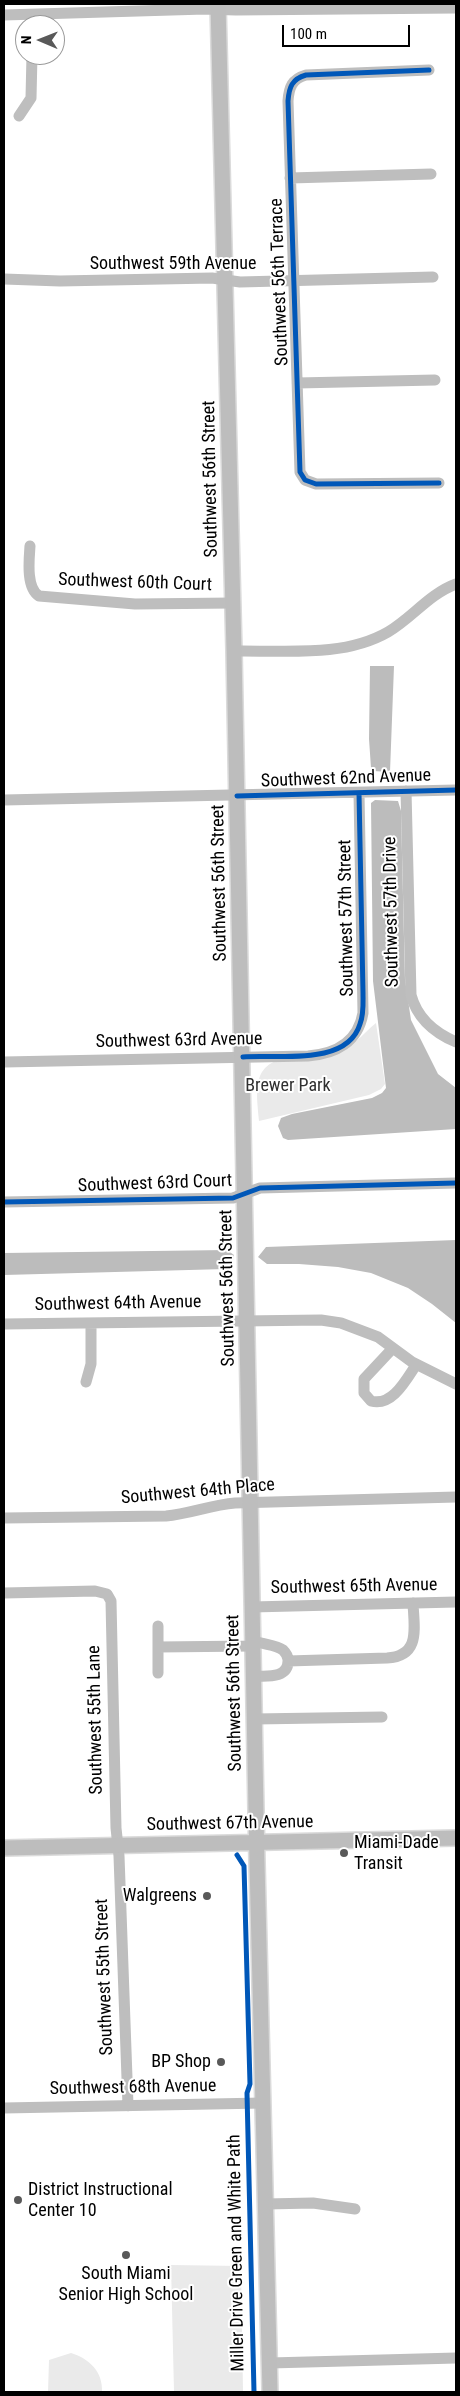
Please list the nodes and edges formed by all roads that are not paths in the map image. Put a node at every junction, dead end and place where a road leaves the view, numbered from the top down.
1 (427, 6) edge
2 (106, 7) edge
3 (219, 7) edge
4 (329, 7) edge
5 (456, 8) edge
6 (56, 15) edge
7 (32, 65) edge
8 (430, 70) dead end
9 (20, 116) dead end
10 (431, 174) dead end
11 (290, 178) junction
12 (433, 277) dead end
13 (4, 279) edge
14 (225, 280) junction
15 (294, 281) junction
16 (435, 380) dead end
17 (296, 383) junction
18 (439, 483) dead end
19 (30, 546) dead end
20 (456, 584) edge
21 (233, 603) junction
22 (234, 652) junction
23 (456, 790) edge
24 (406, 791) junction
25 (359, 793) junction
26 (237, 796) junction
27 (4, 800) edge
28 (352, 1039) joint
29 (456, 1042) edge
30 (243, 1057) junction
31 (4, 1062) edge
32 (456, 1183) edge
33 (245, 1194) junction
34 (4, 1202) edge
35 (248, 1320) junction
36 (91, 1322) junction
37 (4, 1324) edge
38 (393, 1348) junction
39 (416, 1365) junction
40 (86, 1382) dead end
41 (456, 1384) edge
42 (456, 1498) edge
43 (251, 1502) junction
44 (4, 1518) edge
45 (4, 1593) edge
46 (456, 1602) edge
47 (413, 1603) junction
48 (252, 1607) junction
49 (158, 1626) dead end
50 (253, 1643) junction
51 (158, 1647) junction
52 (288, 1661) junction
53 (158, 1672) dead end
54 (254, 1676) junction
55 (382, 1716) dead end
56 (255, 1719) junction
57 (456, 1838) edge
58 (257, 1842) junction
59 (118, 1846) junction
60 (4, 1848) edge
61 (263, 2103) junction
62 (128, 2106) junction
63 (4, 2108) edge
64 (266, 2204) junction
65 (356, 2209) dead end
66 (456, 2358) edge
67 (270, 2363) junction
68 (270, 2392) edge

1 - 4 street
1 - 5 street
2 - 3 street
2 - 6 street
3 - 4 street
3 - 14 main road, Southwest 56th Street
7 - 9 street
8 - 11 street, Southwest 56th Terrace
10 - 11 street
11 - 15 street, Southwest 56th Terrace
12 - 15 street, Southwest 59th Avenue
13 - 14 street, Southwest 59th Avenue
14 - 15 street, Southwest 59th Avenue
14 - 21 main road, Southwest 56th Street
15 - 17 street, Southwest 56th Terrace
16 - 17 street
17 - 18 street, Southwest 56th Terrace
19 - 21 street, Southwest 60th Court
20 - 22 street
21 - 22 main road, Southwest 56th Street
22 - 26 main road, Southwest 56th Street
23 - 24 street, Southwest 62nd Avenue
24 - 25 street, Southwest 62nd Avenue
24 - 29 street, Southwest 57th Drive
25 - 26 street, Southwest 62nd Avenue
25 - 28 street, Southwest 57th Street
26 - 27 street, Southwest 62nd Avenue
26 - 30 main road, Southwest 56th Street
28 - 30 street, Southwest 63rd Avenue
30 - 31 street, Southwest 63rd Avenue
30 - 33 main road, Southwest 56th Street
32 - 33 street, Southwest 63rd Court
33 - 34 street, Southwest 63rd Court
33 - 35 main road, Southwest 56th Street
35 - 36 street, Southwest 64th Avenue
35 - 38 street, Southwest 64th Avenue
35 - 43 main road, Southwest 56th Street
36 - 37 street, Southwest 64th Avenue
36 - 40 street
38 - 39 street, Southwest 64th Avenue
38 - 39 street
39 - 41 street, Southwest 64th Avenue
42 - 43 street, Southwest 64th Place
43 - 44 street, Southwest 64th Place
43 - 48 main road, Southwest 56th Street
45 - 59 street, Southwest 55th Lane
46 - 47 street, Southwest 65th Avenue
47 - 48 street, Southwest 65th Avenue
47 - 52 street
48 - 50 main road, Southwest 56th Street
49 - 51 street
50 - 51 street
50 - 52 street
50 - 54 main road, Southwest 56th Street
51 - 53 street
52 - 54 street
54 - 56 main road, Southwest 56th Street
55 - 56 street
56 - 58 main road, Southwest 56th Street
57 - 58 main road, Southwest 67th Avenue
58 - 59 main road, Southwest 67th Avenue
58 - 61 main road, Southwest 56th Street
59 - 60 main road, Southwest 67th Avenue
59 - 62 street, Southwest 55th Street
61 - 62 street, Southwest 68th Avenue
61 - 64 main road, Southwest 56th Street
62 - 63 street, Southwest 68th Avenue
64 - 65 street
64 - 67 main road, Southwest 56th Street
66 - 67 street
67 - 68 main road, Southwest 56th Street

